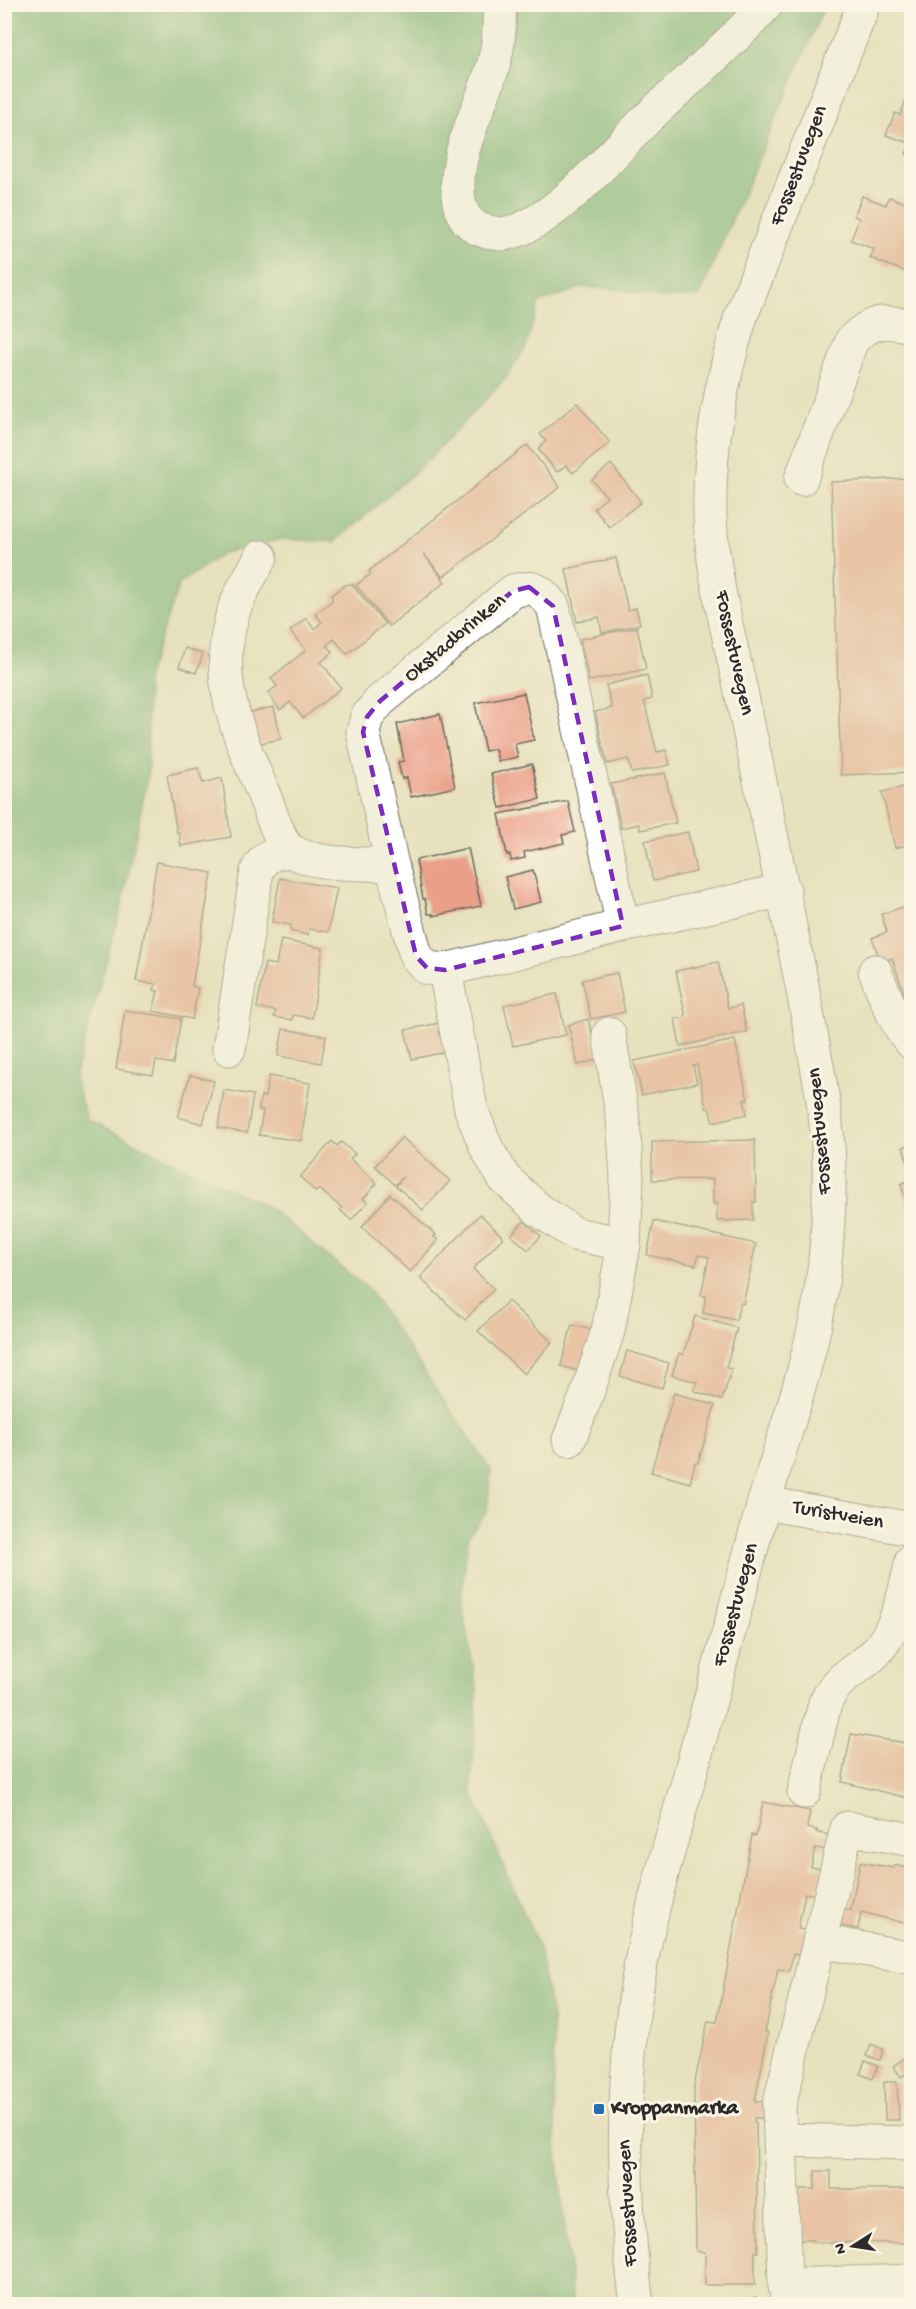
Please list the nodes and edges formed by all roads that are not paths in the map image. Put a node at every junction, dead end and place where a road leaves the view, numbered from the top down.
1 (500, 4) edge
2 (767, 4) edge
3 (864, 4) edge
4 (912, 326) edge
5 (801, 479) dead end
6 (261, 557) dead end
7 (290, 851) junction
8 (392, 865) junction
9 (784, 890) junction
10 (623, 926) junction
11 (445, 970) junction
12 (875, 971) dead end
13 (609, 1034) dead end
14 (912, 1043) edge
15 (229, 1049) dead end
16 (624, 1244) junction
17 (569, 1440) dead end
18 (764, 1503) junction
19 (912, 1528) edge
20 (912, 1560) edge
21 (804, 1792) dead end
22 (912, 1840) edge
23 (819, 1941) junction
24 (912, 1958) edge
25 (781, 2140) junction
26 (912, 2143) edge
27 (912, 2281) edge
28 (786, 2295) edge
29 (637, 2304) edge

1 - 2 street
3 - 9 street, Fossestuvegen
4 - 5 street
6 - 7 street
7 - 8 street
7 - 15 street
8 - 10 street, Okstadbrinken
8 - 11 street, Okstadbrinken
9 - 10 street
9 - 18 street, Fossestuvegen
10 - 11 street
11 - 16 street
12 - 14 street
13 - 16 street
16 - 17 street
18 - 19 street, Turistveien
18 - 29 street, Fossestuvegen
20 - 21 street
22 - 23 street
23 - 24 street
23 - 25 street
25 - 26 street
25 - 28 street
27 - 28 street

